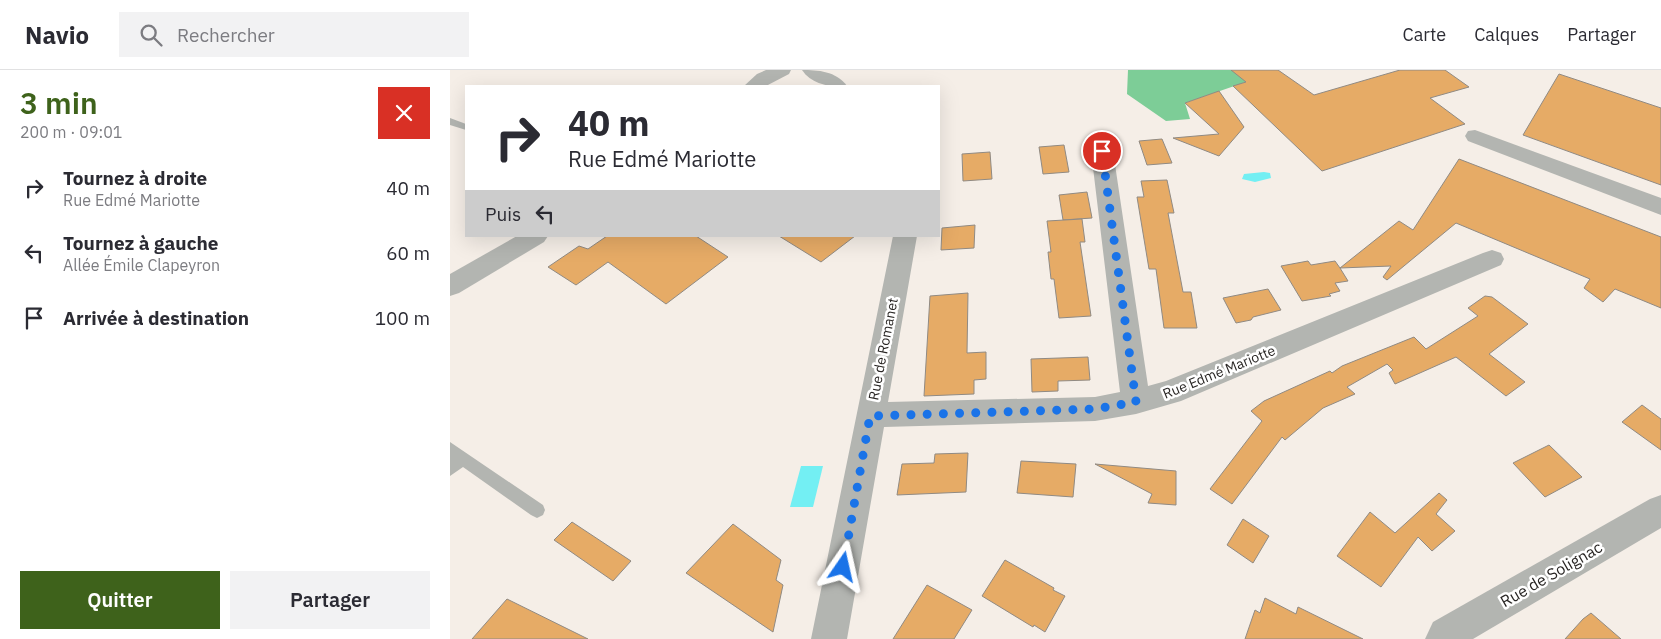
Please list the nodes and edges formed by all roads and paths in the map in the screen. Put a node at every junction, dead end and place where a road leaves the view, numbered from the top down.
1 (782, 70) edge
2 (811, 70) edge
3 (755, 85) edge
4 (835, 85) edge
5 (450, 121) edge
6 (465, 127) edge
7 (1475, 136) dead end
8 (1102, 151) dead end
9 (1661, 208) edge
10 (534, 237) edge
11 (905, 237) edge
12 (1492, 259) dead end
13 (450, 286) edge
14 (1136, 402) junction
15 (870, 416) junction
16 (454, 459) edge
17 (537, 510) dead end
18 (1661, 510) edge
19 (829, 639) edge
20 (1443, 639) edge

1 - 3 street
2 - 4 street
5 - 6 lane
7 - 9 street
8 - 14 street
10 - 13 street
11 - 15 street, Rue de Romanet
12 - 14 street, Rue Edmé Mariotte
14 - 15 street, Rue Edmé Mariotte
15 - 19 street, Rue de Romanet
16 - 17 lane
18 - 20 street, Rue de Solignac

